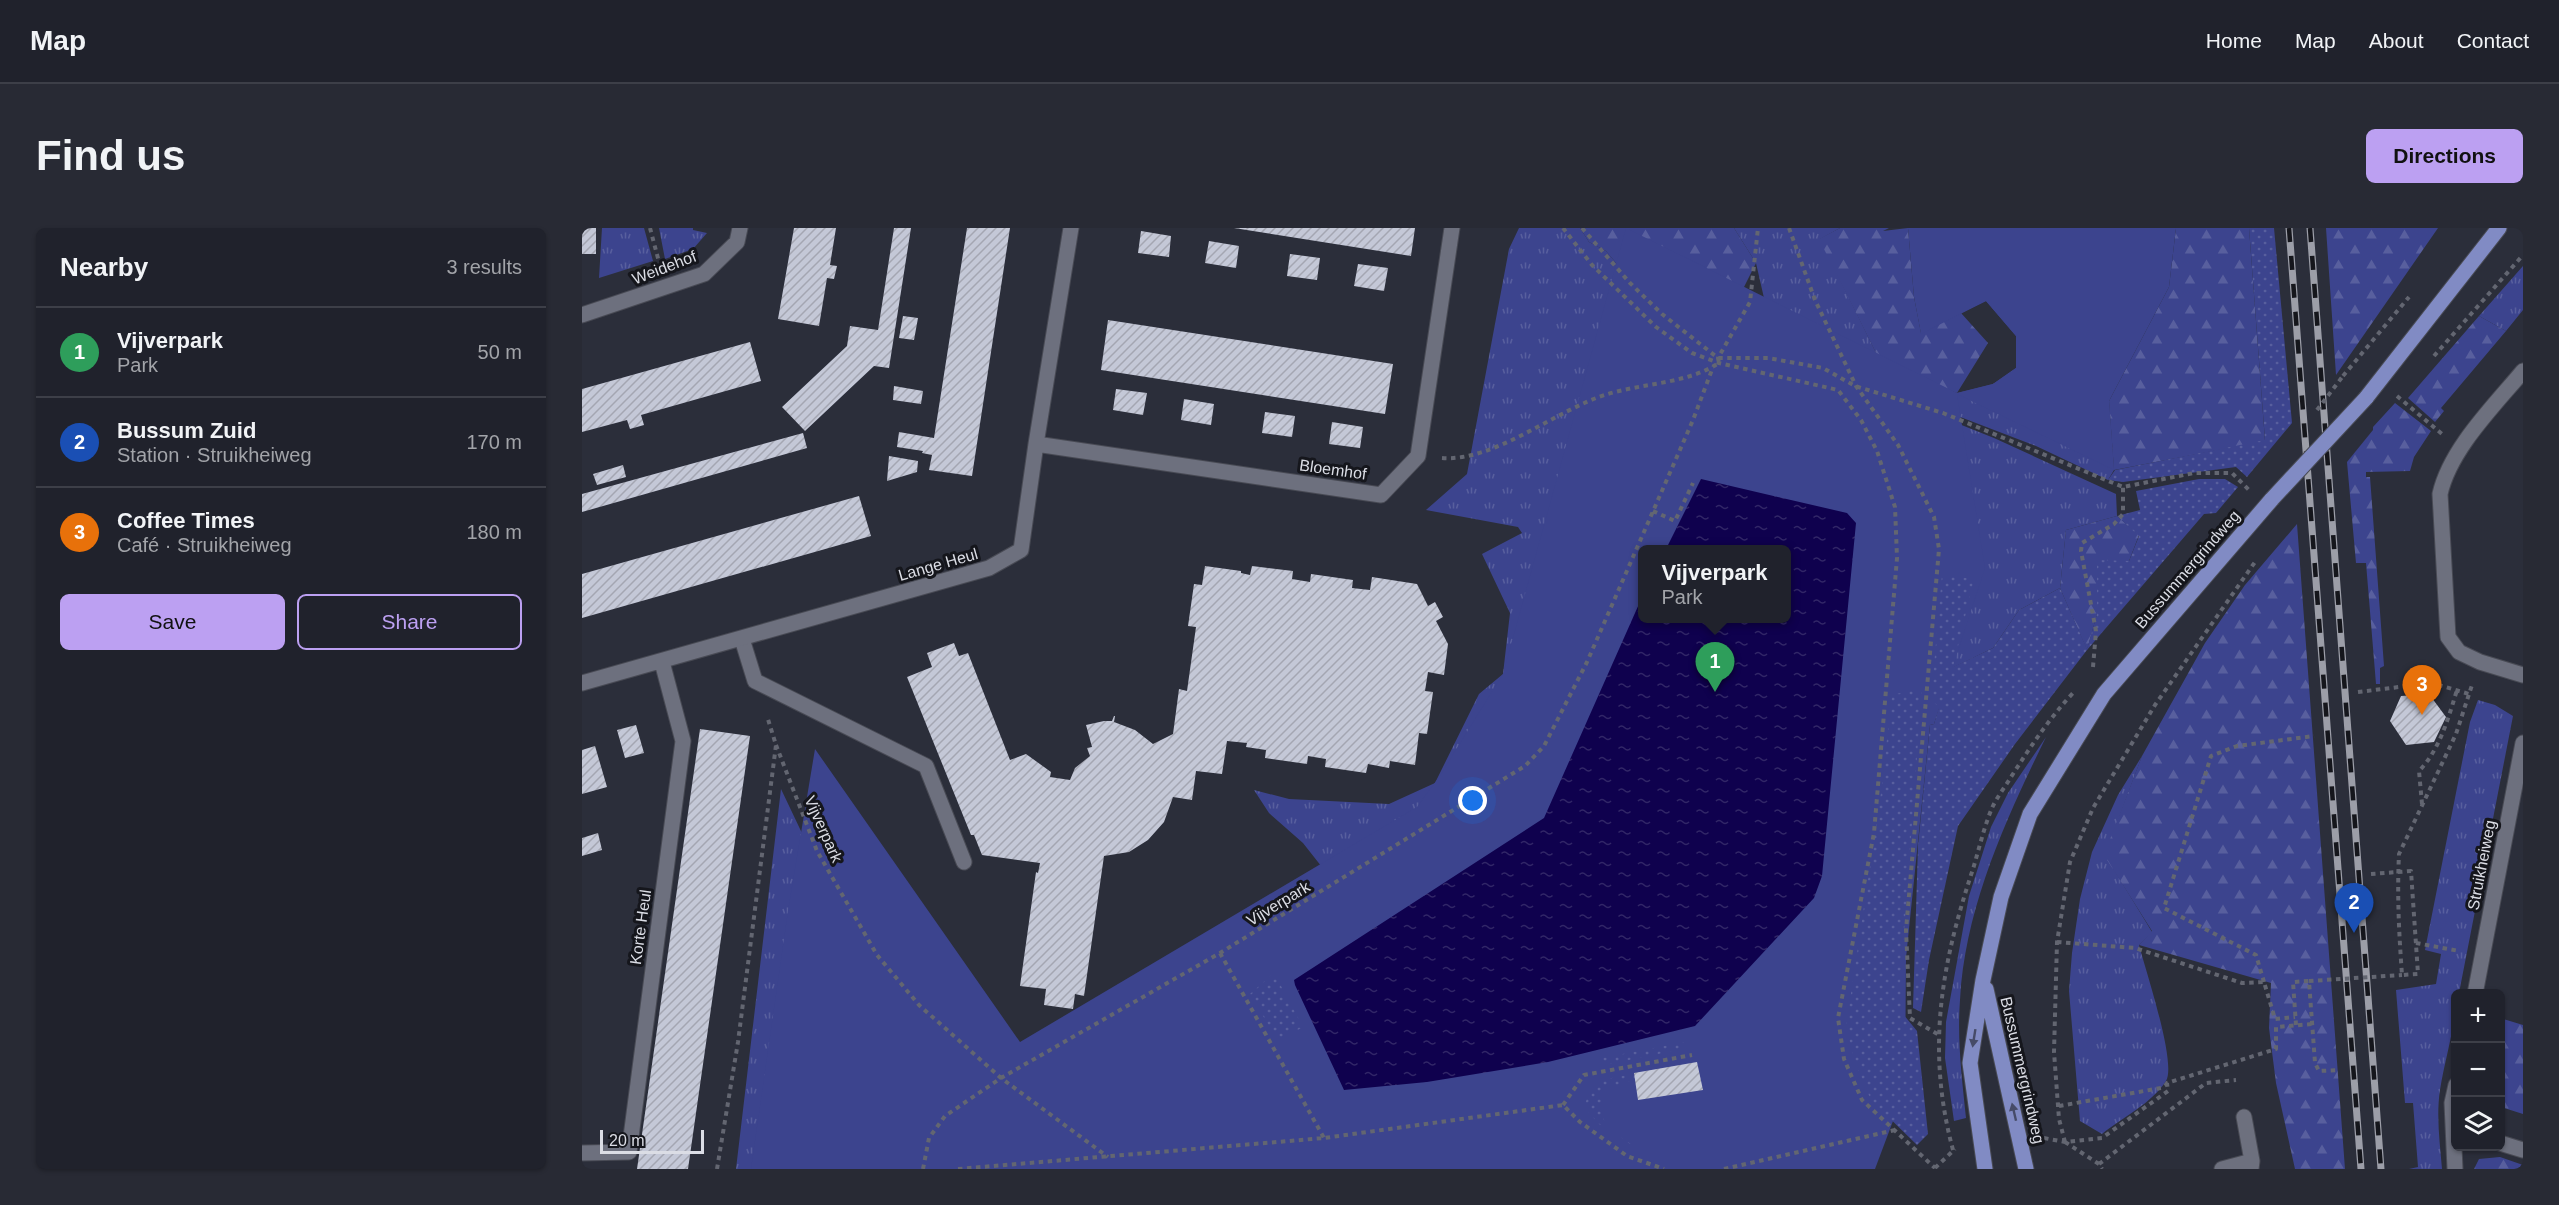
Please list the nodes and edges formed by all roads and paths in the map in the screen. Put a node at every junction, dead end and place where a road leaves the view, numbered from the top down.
1 (650, 228) edge
2 (740, 228) edge
3 (1071, 228) edge
4 (1452, 228) edge
5 (1563, 228) edge
6 (1582, 228) edge
7 (1758, 228) edge
8 (1789, 228) edge
9 (2499, 228) edge
10 (2523, 255) edge
11 (666, 288) junction
12 (2415, 290) dead end
13 (582, 315) edge
14 (1718, 361) junction
15 (2427, 364) dead end
16 (1713, 367) junction
17 (2523, 371) edge
18 (2343, 376) dead end
19 (1856, 386) junction
20 (2404, 388) dead end
21 (2400, 399) dead end
22 (2390, 402) dead end
23 (2433, 427) dead end
24 (1035, 444) junction
25 (1418, 456) junction
26 (1693, 483) dead end
27 (2123, 487) junction
28 (2250, 491) dead end
29 (1653, 511) junction
30 (1638, 545) edge
31 (1638, 545) edge
32 (2256, 560) dead end
33 (742, 639) junction
34 (2095, 657) dead end
35 (662, 662) junction
36 (2480, 662) junction
37 (2523, 675) edge
38 (755, 681) junction
39 (582, 683) edge
40 (2457, 690) junction
41 (2358, 692) dead end
42 (2469, 694) junction
43 (2314, 736) dead end
44 (2523, 742) edge
45 (776, 744) junction
46 (2422, 805) junction
47 (964, 862) dead end
48 (2398, 872) junction
49 (2371, 874) dead end
50 (2057, 942) junction
51 (2416, 943) junction
52 (1220, 953) junction
53 (2483, 955) junction
54 (2402, 975) junction
55 (1983, 980) junction
56 (2309, 981) junction
57 (2264, 982) junction
58 (2476, 989) edge
59 (2295, 1017) junction
60 (2312, 1024) junction
61 (2296, 1025) junction
62 (1939, 1035) dead end
63 (1692, 1055) dead end
64 (2339, 1070) dead end
65 (1001, 1078) junction
66 (2236, 1080) dead end
67 (2168, 1083) junction
68 (1563, 1105) junction
69 (2059, 1106) junction
70 (2244, 1117) dead end
71 (1895, 1130) junction
72 (1324, 1138) junction
73 (2065, 1142) junction
74 (2505, 1145) edge
75 (1953, 1150) dead end
76 (2523, 1150) edge
77 (2455, 1151) edge
78 (582, 1153) edge
79 (1109, 1158) junction
80 (2098, 1164) junction
81 (2251, 1165) edge
82 (717, 1169) edge
83 (923, 1169) edge
84 (958, 1169) edge
85 (1664, 1169) edge
86 (1724, 1169) edge
87 (1935, 1169) edge
88 (1985, 1169) edge
89 (2026, 1169) edge
90 (2102, 1169) edge
91 (2222, 1169) edge
92 (2455, 1169) edge

1 - 11 path
2 - 11 street, Weidehof
3 - 24 street, Lange Heul
4 - 25 street
5 - 14 path
6 - 14 path
7 - 14 path
8 - 19 path
9 - 55 main road, Bussummergrindweg, bridge
10 - 15 path
11 - 13 street, Weidehof
12 - 18 path
14 - 16 path
14 - 19 path
14 - 71 path
16 - 25 path
16 - 29 path, Vijverpark
17 - 36 street
19 - 27 path
19 - 62 path
20 - 22 path
21 - 23 path
24 - 25 street, Bloemhof
24 - 33 street, Lange Heul
26 - 29 path
27 - 28 path
27 - 34 path
29 - 30 path, Vijverpark
31 - 52 path, Vijverpark
32 - 50 path, Bussummergrindweg
33 - 35 street, Lange Heul
33 - 38 street
35 - 39 street, Lange Heul
35 - 78 street, Korte Heul
36 - 37 street
36 - 42 path
38 - 45 path
38 - 47 street
40 - 41 path
40 - 42 path
40 - 46 path
42 - 46 path
43 - 57 path
44 - 53 street, Struikheiweg
45 - 65 path, Vijverpark
45 - 82 path
46 - 48 path
48 - 49 path
48 - 51 path
48 - 54 path
50 - 57 path
50 - 69 path, Bussummergrindweg
51 - 53 path
51 - 54 path
52 - 65 path, Vijverpark
52 - 72 path
53 - 58 street, Struikheiweg
54 - 56 path, bridge
55 -> 88 main road, Bussummergrindweg
89 -> 55 main road, Bussummergrindweg
56 - 59 path
56 - 60 path
57 - 59 path
59 - 61 path
60 - 61 path
60 - 64 path
61 - 67 path
63 - 68 path
65 - 79 path, Vijverpark
65 - 83 path, Vijverpark
66 - 80 path
67 - 69 path
67 - 73 path
68 - 72 path
68 - 85 path
69 - 73 path, Bussummergrindweg
70 - 81 street
71 - 86 path
71 - 87 path
72 - 79 path
73 - 80 path
74 - 76 street
75 - 87 path
77 - 92 street
79 - 84 path
80 - 90 path
81 - 91 street

